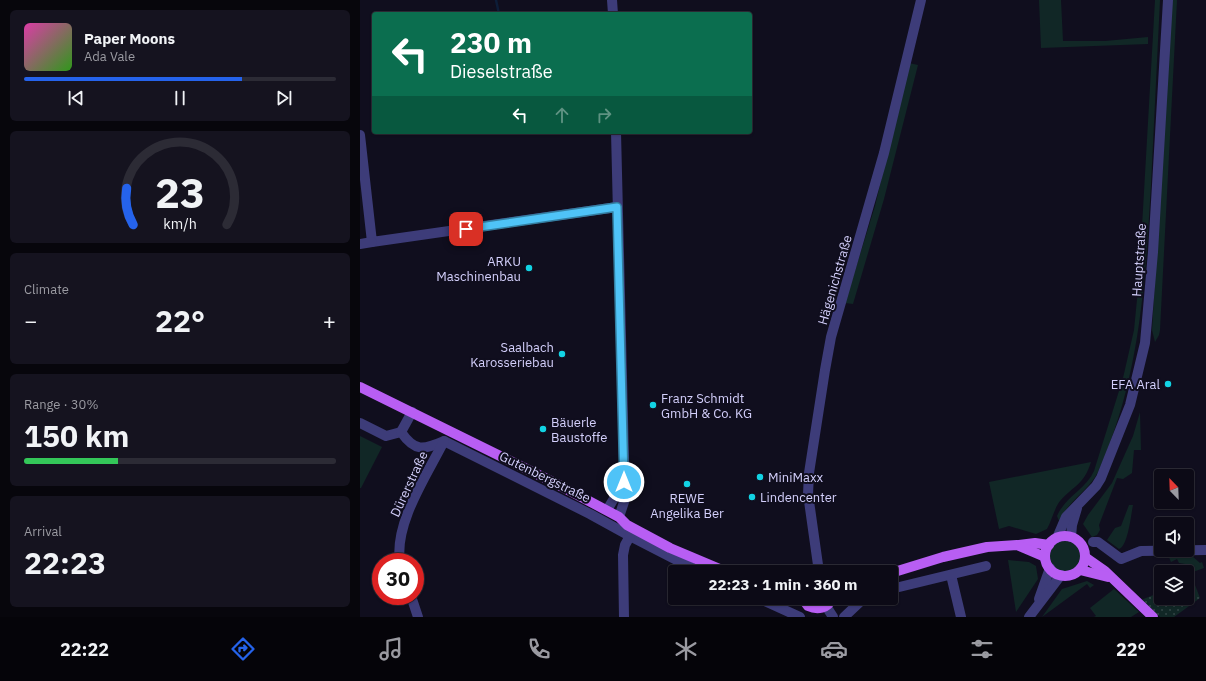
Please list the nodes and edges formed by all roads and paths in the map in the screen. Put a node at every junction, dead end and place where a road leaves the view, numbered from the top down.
1 (612, 0) edge
2 (921, 0) edge
3 (1168, 0) edge
4 (613, 12) edge
5 (616, 134) edge
6 (360, 135) edge
7 (617, 207) junction
8 (372, 242) junction
9 (360, 244) edge
10 (360, 387) edge
11 (412, 412) junction
12 (360, 424) edge
13 (401, 432) junction
14 (444, 441) junction
15 (624, 482) junction
16 (1078, 506) junction
17 (607, 510) junction
18 (618, 516) junction
19 (630, 536) junction
20 (1071, 537) junction
21 (1057, 538) junction
22 (1093, 542) dead end
23 (1016, 545) junction
24 (1049, 545) junction
25 (1206, 550) edge
26 (398, 553) edge
27 (1045, 557) junction
28 (1085, 557) junction
29 (686, 565) edge
30 (712, 565) edge
31 (818, 565) edge
32 (986, 566) dead end
33 (1050, 568) junction
34 (1080, 570) junction
35 (898, 571) edge
36 (951, 575) junction
37 (1061, 575) junction
38 (1112, 578) junction
39 (898, 587) edge
40 (1038, 603) junction
41 (414, 605) edge
42 (773, 605) edge
43 (807, 605) edge
44 (857, 605) edge
45 (826, 606) joint
46 (418, 617) edge
47 (624, 617) edge
48 (800, 617) edge
49 (833, 617) edge
50 (844, 617) edge
51 (961, 617) edge
52 (1029, 617) edge
53 (1153, 617) edge

1 - 4 street
2 - 31 street, Hägenichstraße
3 - 16 street, Hauptstraße
5 - 7 street
6 - 8 street
7 - 8 street
7 - 15 street
8 - 9 street
10 - 11 main road
11 - 13 street
11 - 17 main road
12 - 13 street
13 - 14 street
14 - 19 street, Gutenbergstraße
14 - 26 street, Dürerstraße
15 - 17 street
15 - 18 street
16 - 20 street, Hauptstraße
16 - 21 street, Hauptstraße
17 - 18 main road
18 - 30 main road
19 - 29 street, Gutenbergstraße
19 - 47 street
20 - 21 main road
20 - 28 main road
21 - 24 main road
22 - 25 street
23 - 24 main road
23 - 27 main road
23 - 35 main road
24 - 27 main road
27 - 33 main road
28 - 34 main road
28 - 38 main road
32 - 36 street
33 - 37 main road
33 - 40 street
34 - 37 main road
34 - 38 main road
36 - 39 street
36 - 51 street
37 - 40 street
38 - 53 main road
40 - 52 street
41 - 46 street
42 - 48 street
43 - 45 main road
44 - 50 street
45 - 49 street

